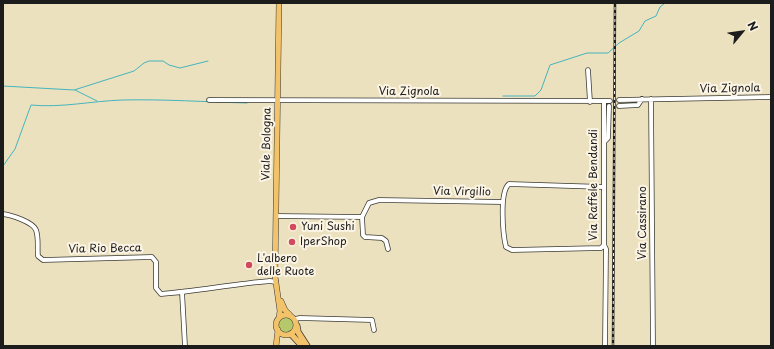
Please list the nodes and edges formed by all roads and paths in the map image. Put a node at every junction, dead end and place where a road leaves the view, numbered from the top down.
1 (279, 3) edge
2 (588, 70) dead end
3 (771, 98) edge
4 (642, 99) junction
5 (651, 99) junction
6 (209, 100) dead end
7 (277, 100) junction
8 (620, 100) dead end
9 (604, 101) junction
10 (610, 101) dead end
11 (590, 102) junction
12 (609, 106) dead end
13 (619, 106) dead end
14 (604, 142) junction
15 (604, 187) junction
16 (503, 202) junction
17 (3, 214) edge
18 (276, 216) junction
19 (362, 217) junction
20 (604, 245) junction
21 (388, 249) dead end
22 (276, 284) junction
23 (182, 292) junction
24 (290, 315) junction
25 (279, 317) junction
26 (295, 319) junction
27 (297, 326) junction
28 (278, 330) junction
29 (374, 330) dead end
30 (288, 334) junction
31 (185, 346) edge
32 (276, 346) edge
33 (302, 346) edge
34 (307, 346) edge
35 (605, 346) edge
36 (653, 346) edge

1 - 7 main road, Viale Bologna
2 - 11 street
3 - 5 street, Via Zignola
4 - 5 street, Via Zignola
4 - 8 street, Via Zignola
4 - 13 street, Via Zignola
5 - 36 street, Via Cassirano
6 - 7 street, Via Zignola
7 - 11 street, Via Zignola
7 - 18 main road, Viale Bologna
9 - 10 street, Via Zignola
9 - 11 street, Via Zignola
9 - 14 street, Via Raffele Bendandi
12 - 14 street
14 - 15 street, Via Raffele Bendandi
15 - 16 street, Via Virgilio
15 - 20 street, Via Raffele Bendandi
16 - 19 street, Via Virgilio
16 - 20 street, Via Raffele Bendandi
17 - 23 street, Via Rio Becca
18 - 19 street
18 - 22 main road, Viale Bologna
19 - 21 street
20 - 35 street
22 - 23 street, Via Rio Becca
22 - 24 main road
22 - 25 main road
23 - 31 street
24 - 25 main road
24 - 26 main road
25 - 28 main road
26 - 27 main road
26 - 29 street
27 - 30 main road
27 - 34 highway
28 - 30 main road
28 - 32 main road
30 - 32 main road
30 - 33 highway

